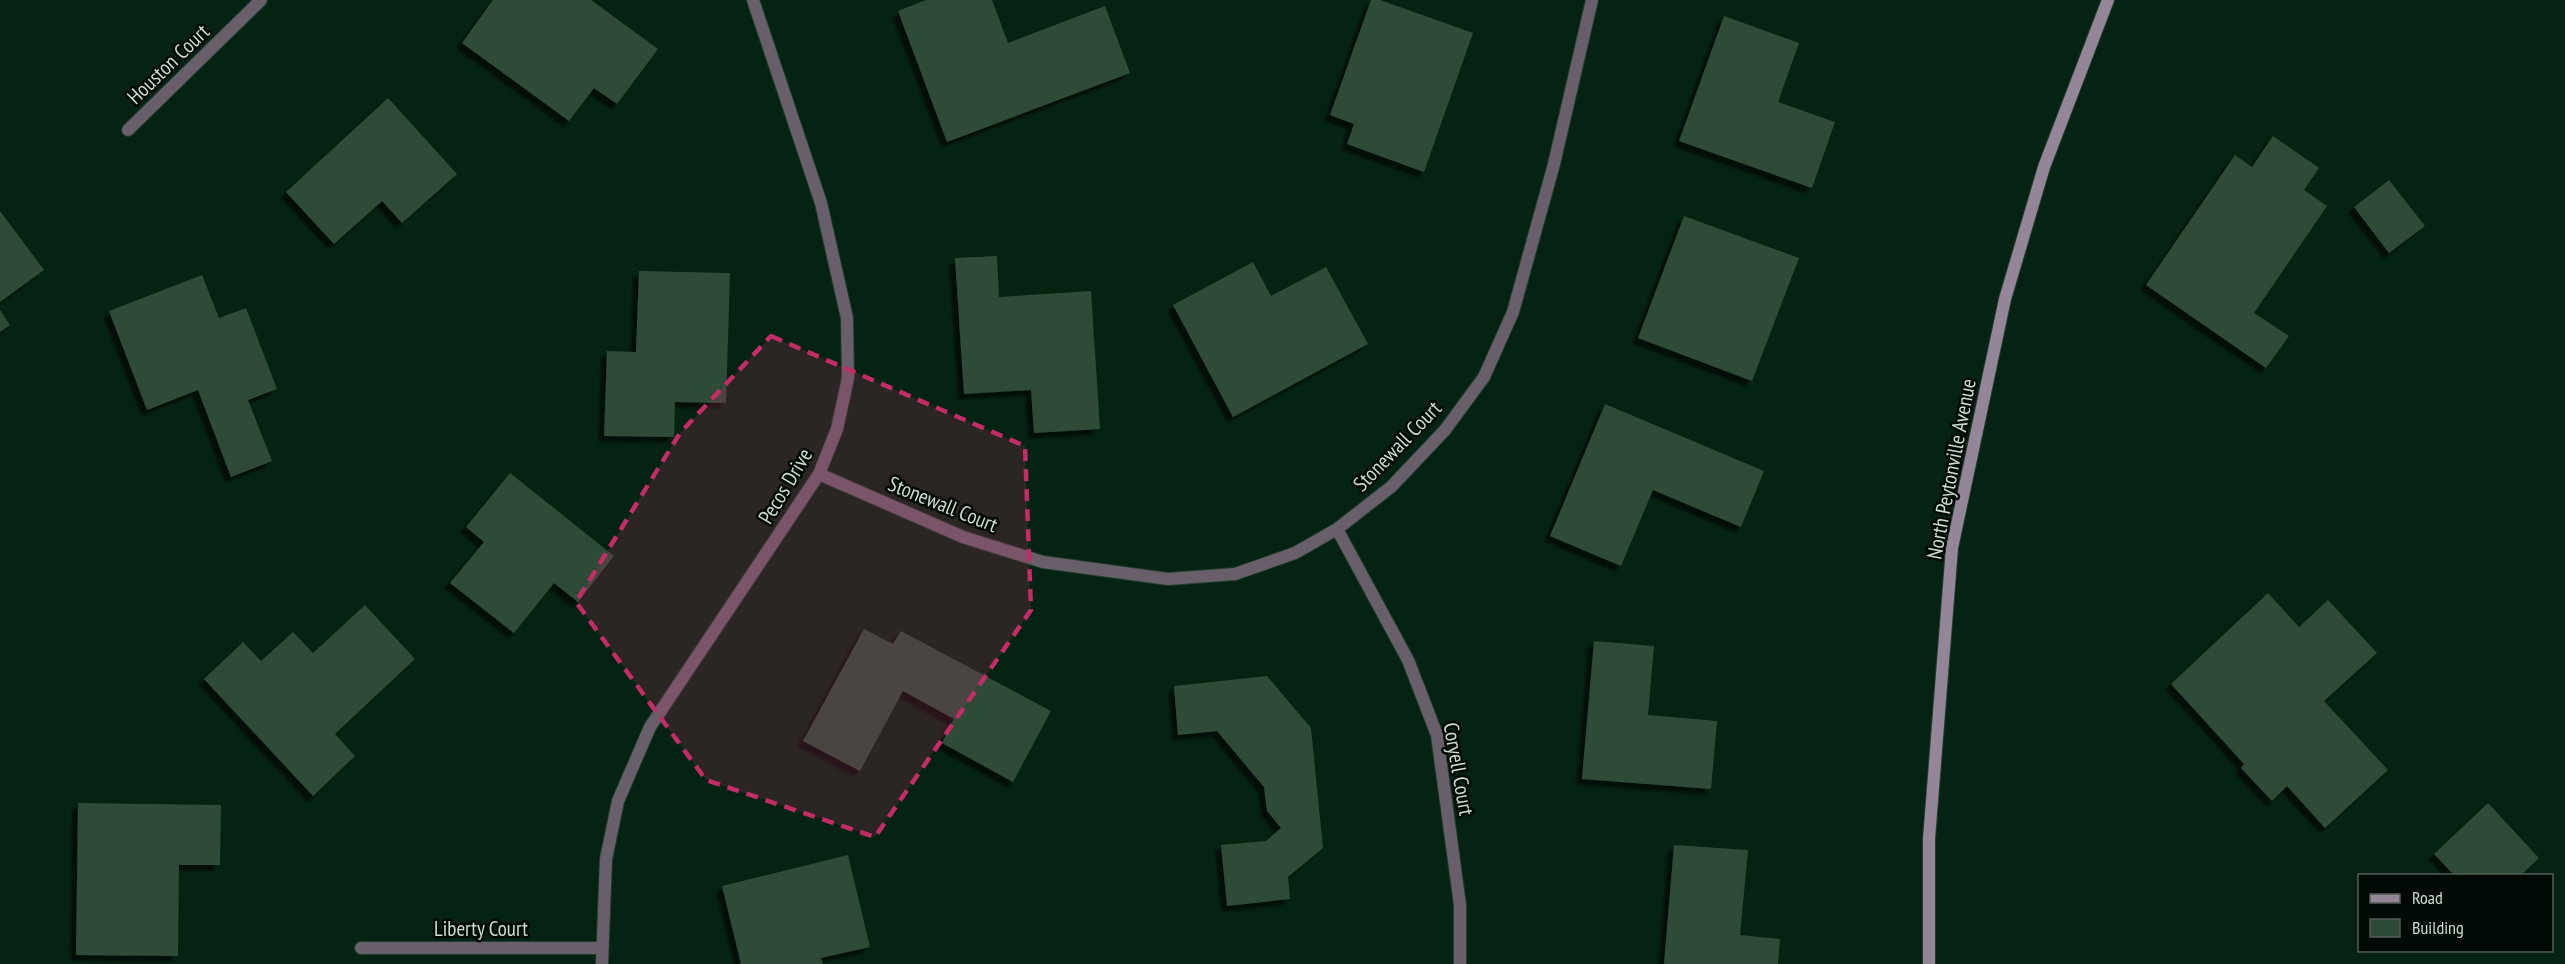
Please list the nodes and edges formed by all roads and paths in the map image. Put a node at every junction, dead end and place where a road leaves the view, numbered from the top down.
1 (261, 0) edge
2 (753, 0) edge
3 (1592, 0) edge
4 (2108, 0) edge
5 (128, 130) dead end
6 (819, 474) junction
7 (1337, 530) junction
8 (361, 948) dead end
9 (601, 948) junction
10 (602, 964) edge
11 (1460, 964) edge
12 (1929, 964) edge

1 - 5 street, Houston Court
2 - 6 street, Pecos Drive
3 - 7 street, Stonewall Court
4 - 12 street, North Peytonville Avenue
6 - 7 street, Stonewall Court
6 - 9 street, Pecos Drive
7 - 11 street, Coryell Court
8 - 9 street, Liberty Court
9 - 10 street, Pecos Drive

